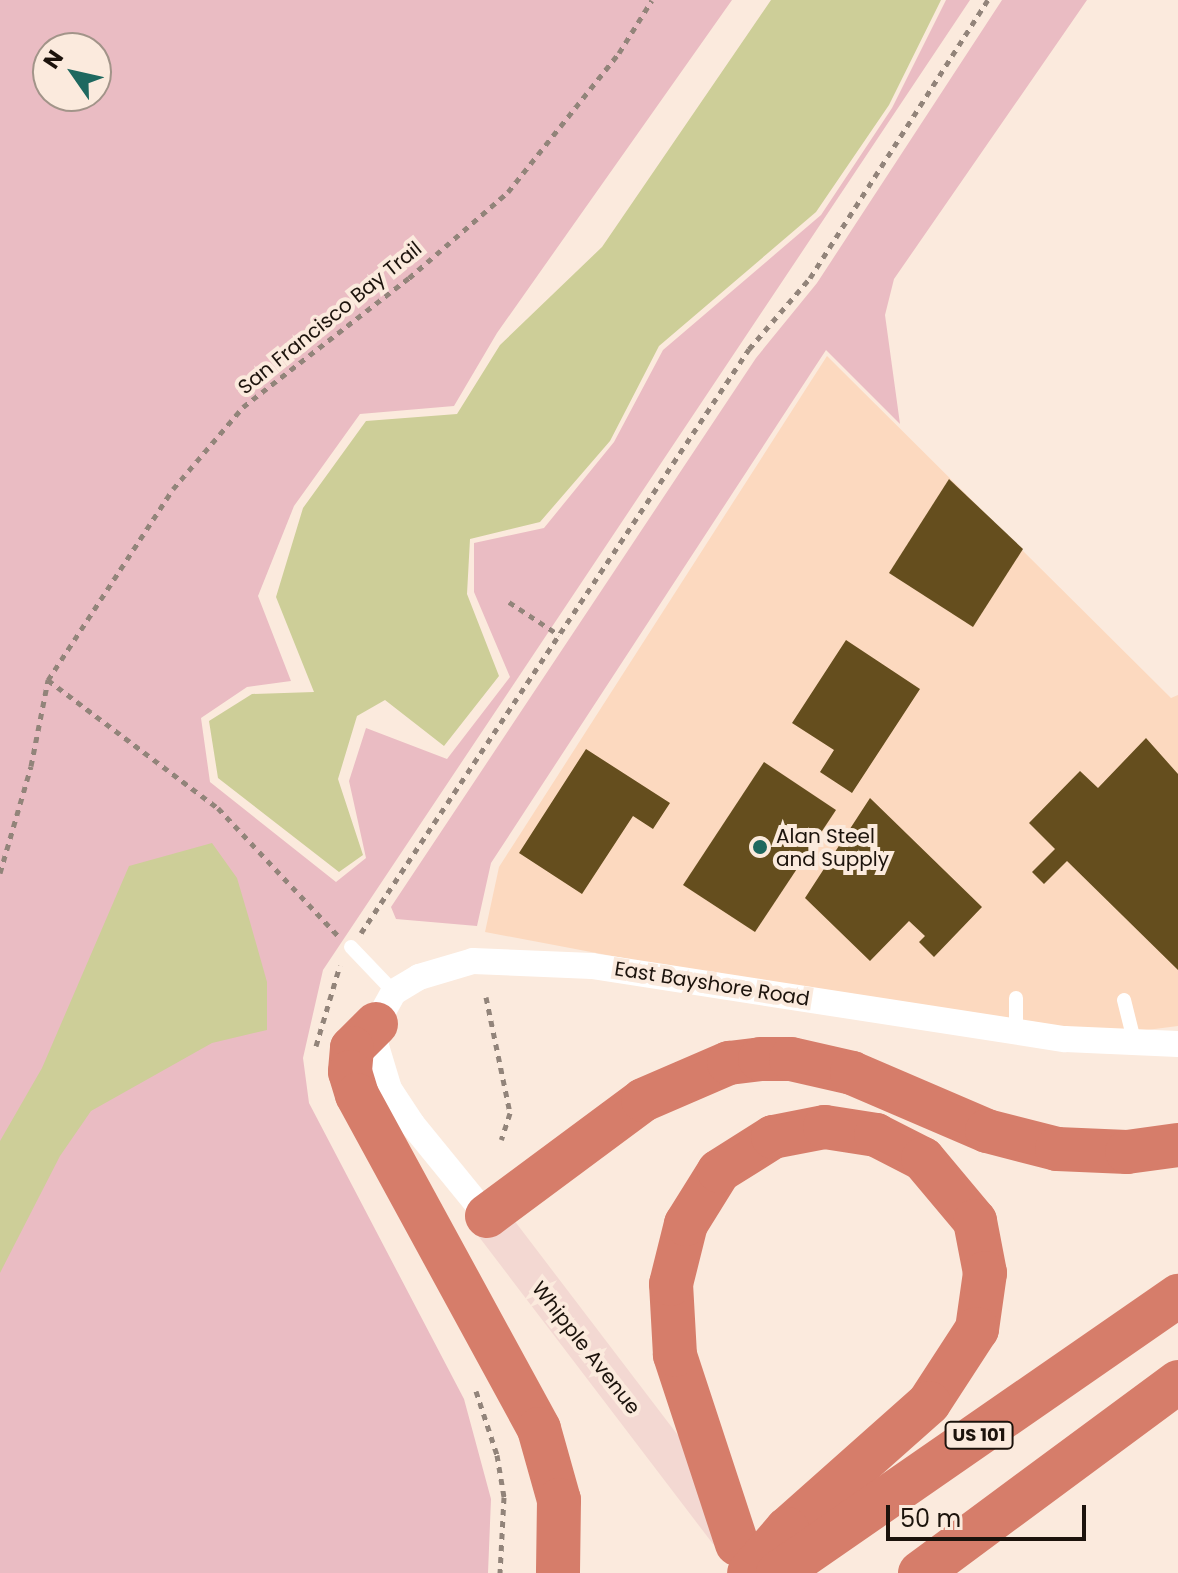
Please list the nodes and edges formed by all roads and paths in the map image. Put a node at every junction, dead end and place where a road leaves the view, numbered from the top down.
1 (652, 0) edge
2 (988, 0) edge
3 (509, 602) dead end
4 (559, 635) junction
5 (48, 680) junction
6 (0, 873) edge
7 (351, 947) junction
8 (486, 997) dead end
9 (1016, 998) dead end
10 (1124, 1000) dead end
11 (385, 1008) junction
12 (1016, 1031) junction
13 (1135, 1044) junction
14 (1178, 1044) edge
15 (501, 1140) dead end
16 (1178, 1145) edge
17 (487, 1216) junction
18 (1178, 1296) edge
19 (1178, 1382) edge
20 (748, 1563) edge
21 (558, 1573) edge
22 (778, 1573) edge
23 (920, 1573) edge
24 (970, 1573) edge

1 - 5 path, San Francisco Bay Trail
2 - 4 path
3 - 4 path
4 - 7 path
5 - 6 path, San Francisco Bay Trail
5 - 7 path
7 - 11 lane
8 - 15 path
9 - 12 lane
10 - 13 lane
11 - 12 street, East Bayshore Road
11 - 17 street, Whipple Avenue
11 - 21 highway
12 - 13 street, East Bayshore Road
13 - 14 street, East Bayshore Road
16 - 17 highway
17 - 20 main road, Whipple Avenue
18 - 22 highway, US 101
19 - 23 highway
19 - 24 highway
20 - 20 highway

